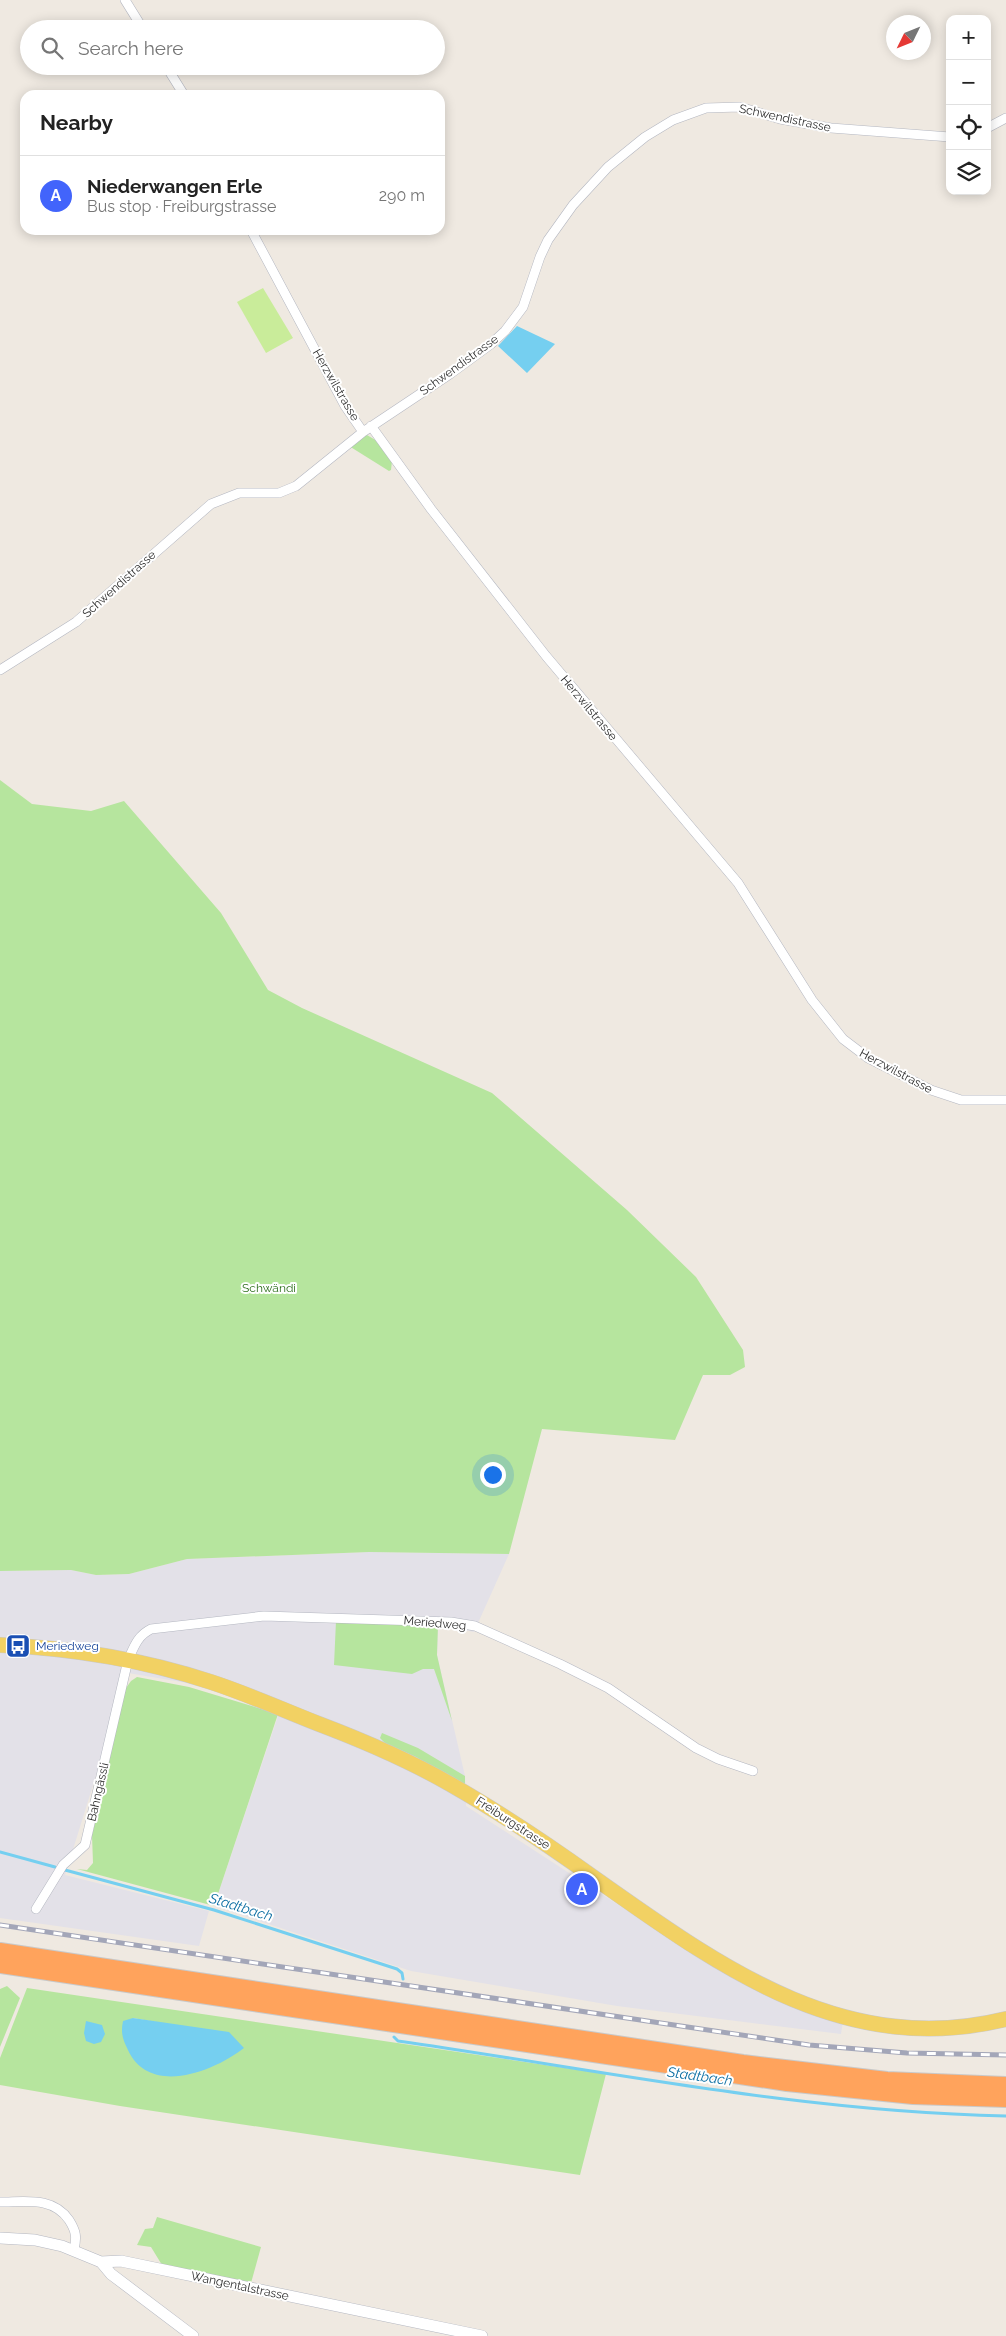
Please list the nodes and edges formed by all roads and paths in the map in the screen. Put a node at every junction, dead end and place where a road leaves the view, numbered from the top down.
1 (124, 0) edge
2 (137, 20) edge
3 (172, 75) edge
4 (181, 90) edge
5 (1006, 118) edge
6 (991, 126) edge
7 (946, 137) edge
8 (255, 235) edge
9 (372, 426) junction
10 (363, 432) junction
11 (0, 670) edge
12 (1006, 1100) edge
13 (0, 1645) edge
14 (128, 1660) junction
15 (753, 1770) dead end
16 (36, 1909) dead end
17 (0, 1952) edge
18 (0, 1965) edge
19 (1006, 2019) edge
20 (1006, 2085) edge
21 (1006, 2099) edge
22 (0, 2202) edge
23 (0, 2238) edge
24 (74, 2249) junction
25 (101, 2262) junction
26 (193, 2336) edge
27 (482, 2336) edge

1 - 2 street
3 - 4 street
5 - 6 street
7 - 9 street, Schwendistrasse
8 - 10 street, Herzwilstrasse
9 - 10 street, Herzwilstrasse
9 - 12 street, Herzwilstrasse
10 - 11 street, Schwendistrasse
13 - 14 main road, Freiburgstrasse
14 - 15 street, Meriedweg
14 - 16 street, Bahngässli
14 - 19 main road, Freiburgstrasse
17 - 20 highway
18 - 21 highway
22 - 24 street
23 - 24 street, Wangentalstrasse
24 - 25 street, Wangentalstrasse
25 - 26 street
25 - 27 street, Wangentalstrasse

